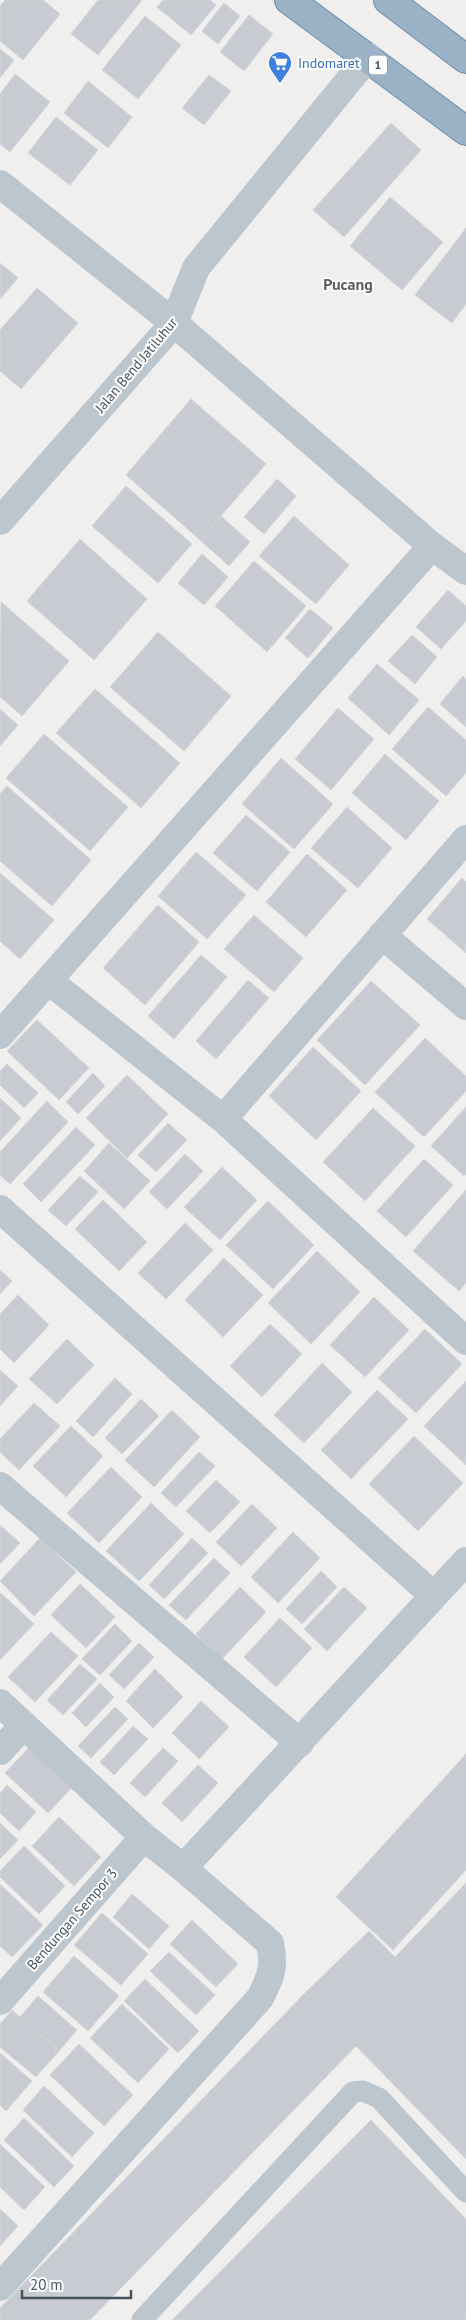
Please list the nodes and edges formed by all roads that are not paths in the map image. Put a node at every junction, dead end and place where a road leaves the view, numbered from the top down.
1 (289, 0) edge
2 (388, 0) edge
3 (368, 57) junction
4 (466, 59) edge
5 (466, 131) edge
6 (0, 184) edge
7 (174, 323) junction
8 (0, 521) edge
9 (432, 546) junction
10 (466, 571) edge
11 (466, 840) edge
12 (382, 935) junction
13 (49, 982) junction
14 (466, 1006) edge
15 (0, 1035) edge
16 (223, 1119) junction
17 (0, 1209) edge
18 (466, 1341) edge
19 (0, 1486) edge
20 (466, 1561) edge
21 (434, 1596) junction
22 (0, 1702) edge
23 (24, 1725) junction
24 (300, 1743) junction
25 (0, 1751) edge
26 (144, 1837) junction
27 (183, 1868) junction
28 (0, 2001) edge
29 (466, 2192) edge
30 (0, 2287) edge
31 (142, 2320) edge

1 - 3 highway, 1
2 - 4 highway
3 - 5 highway, 1
3 - 7 street, Jalan Bend Jatiluhur
6 - 7 street
7 - 8 street, Jalan Bend Jatiluhur
7 - 9 street
9 - 10 street
9 - 13 street
11 - 12 street
12 - 14 street
12 - 16 street
13 - 15 street
13 - 16 street
16 - 18 street
17 - 21 street
19 - 24 street
20 - 21 street
21 - 24 street
22 - 23 street
23 - 25 street
23 - 26 street
24 - 27 street
26 - 27 street
26 - 28 street, Bendungan Sempor 3
27 - 30 street
29 - 31 lane

